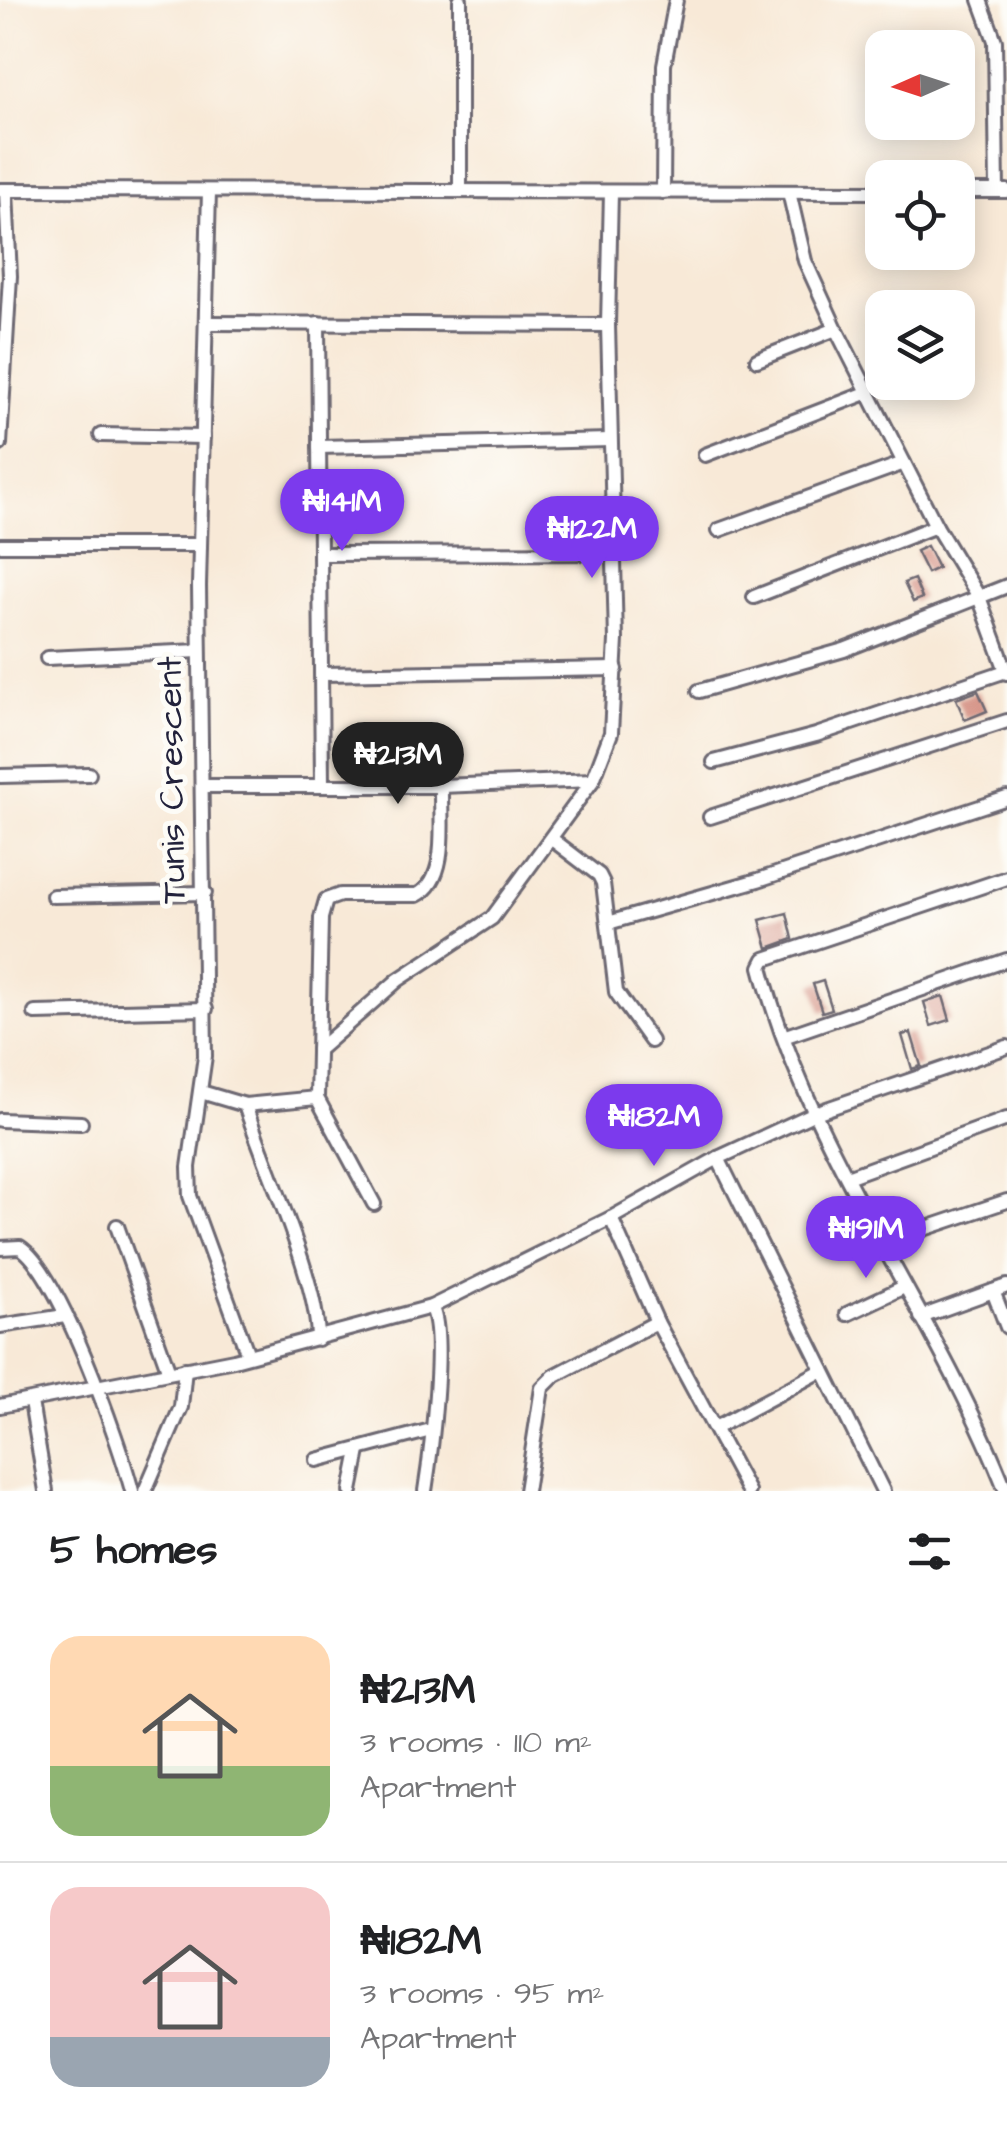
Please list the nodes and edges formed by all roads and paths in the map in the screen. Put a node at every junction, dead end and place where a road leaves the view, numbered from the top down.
1 (460, 0) edge
2 (676, 0) edge
3 (980, 0) edge
4 (3, 190) edge
5 (460, 190) junction
6 (1002, 191) edge
7 (210, 192) junction
8 (611, 192) junction
9 (662, 192) junction
10 (789, 192) junction
11 (865, 192) edge
12 (975, 192) edge
13 (5, 276) edge
14 (208, 323) junction
15 (318, 323) junction
16 (608, 325) junction
17 (836, 329) junction
18 (757, 360) dead end
19 (865, 386) edge
20 (865, 393) edge
21 (872, 400) edge
22 (0, 434) edge
23 (101, 434) dead end
24 (203, 437) junction
25 (610, 440) junction
26 (0, 444) edge
27 (320, 446) junction
28 (705, 455) dead end
29 (904, 463) junction
30 (936, 526) junction
31 (718, 530) dead end
32 (0, 545) edge
33 (200, 545) junction
34 (612, 553) junction
35 (321, 554) junction
36 (1007, 586) edge
37 (754, 597) dead end
38 (978, 597) junction
39 (199, 651) junction
40 (46, 658) dead end
41 (616, 669) junction
42 (1007, 672) edge
43 (323, 674) junction
44 (700, 691) dead end
45 (1007, 722) edge
46 (714, 762) dead end
47 (88, 774) dead end
48 (0, 776) edge
49 (593, 780) junction
50 (322, 785) junction
51 (203, 786) junction
52 (441, 786) junction
53 (1007, 798) edge
54 (710, 818) dead end
55 (553, 840) junction
56 (1007, 878) edge
57 (205, 893) junction
58 (53, 896) dead end
59 (608, 924) junction
60 (1007, 960) edge
61 (206, 1009) junction
62 (35, 1013) dead end
63 (786, 1036) junction
64 (651, 1041) dead end
65 (1007, 1047) edge
66 (318, 1050) junction
67 (201, 1092) junction
68 (317, 1098) junction
69 (245, 1105) junction
70 (816, 1112) junction
71 (1007, 1119) edge
72 (0, 1120) edge
73 (82, 1123) dead end
74 (718, 1158) junction
75 (847, 1178) junction
76 (1007, 1200) edge
77 (374, 1204) dead end
78 (611, 1218) junction
79 (118, 1226) dead end
80 (882, 1243) junction
81 (0, 1248) edge
82 (904, 1287) junction
83 (1000, 1288) edge
84 (431, 1307) junction
85 (847, 1314) dead end
86 (65, 1316) junction
87 (921, 1317) junction
88 (657, 1322) junction
89 (0, 1326) edge
90 (1007, 1328) edge
91 (322, 1338) junction
92 (248, 1355) junction
93 (185, 1370) junction
94 (824, 1370) junction
95 (169, 1372) junction
96 (93, 1384) junction
97 (31, 1402) junction
98 (0, 1406) edge
99 (716, 1428) junction
100 (431, 1430) junction
101 (359, 1451) junction
102 (317, 1460) dead end
103 (46, 1491) edge
104 (132, 1491) edge
105 (145, 1491) edge
106 (351, 1491) edge
107 (425, 1491) edge
108 (526, 1491) edge
109 (748, 1491) edge
110 (884, 1491) edge
111 (1007, 1491) edge

1 - 5 street
2 - 9 street
3 - 6 street
4 - 7 street
4 - 13 street
5 - 7 street
5 - 8 street
6 - 12 street
7 - 14 street, Tunis Crescent
8 - 9 street
8 - 16 street
9 - 10 street
10 - 11 street
10 - 17 street
13 - 22 street
14 - 15 street
14 - 24 street, Tunis Crescent
15 - 16 street
15 - 27 street
16 - 25 street
17 - 18 street
17 - 19 street
20 - 28 street
21 - 29 street
22 - 26 street
23 - 24 street
24 - 33 street, Tunis Crescent
25 - 27 street
25 - 34 street
27 - 35 street
29 - 30 street
29 - 31 street
30 - 37 street
30 - 38 street
32 - 33 street
33 - 39 street, Tunis Crescent
34 - 35 street
34 - 41 street
35 - 43 street
36 - 38 street
38 - 42 street
38 - 44 street
39 - 40 street
39 - 51 street, Tunis Crescent
41 - 43 street
41 - 49 street
42 - 46 street
43 - 50 street
45 - 54 street
47 - 48 street
49 - 52 street
49 - 55 street
50 - 51 street
50 - 52 street
51 - 57 street, Tunis Crescent
52 - 66 street
53 - 59 street
55 - 59 street
55 - 66 street
56 - 63 street
57 - 58 street
57 - 61 street, Tunis Crescent
59 - 64 street
60 - 63 street
61 - 62 street
61 - 67 street, Tunis Crescent
63 - 70 street
65 - 70 street
66 - 68 street
67 - 69 street
67 - 92 street, Tunis Crescent
68 - 69 street
68 - 77 street
69 - 91 street
70 - 74 street
70 - 75 street
71 - 75 street
72 - 73 street
74 - 78 street
74 - 94 street
75 - 80 street
76 - 80 street
78 - 84 street
78 - 88 street
79 - 95 street
80 - 82 street
81 - 86 street
82 - 85 street
82 - 87 street
83 - 87 street
83 - 90 street
84 - 91 street
84 - 100 street
86 - 89 street
86 - 96 street
87 - 111 street
88 - 99 street
88 - 108 street
91 - 92 street
92 - 93 street
93 - 95 street
93 - 105 street
94 - 99 street
94 - 110 street
95 - 96 street
96 - 97 street
96 - 104 street
97 - 98 street
97 - 103 street
99 - 109 street
100 - 101 street
100 - 107 street
101 - 102 street
101 - 106 street

